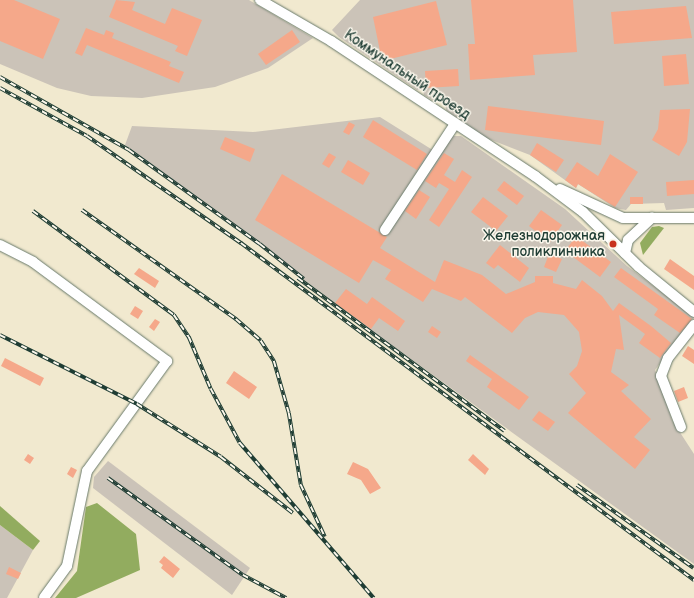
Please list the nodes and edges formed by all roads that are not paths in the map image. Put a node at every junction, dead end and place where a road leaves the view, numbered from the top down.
1 (260, 0) edge
2 (455, 124) junction
3 (536, 176) junction
4 (652, 218) junction
5 (694, 218) edge
6 (385, 230) dead end
7 (0, 245) edge
8 (625, 253) junction
9 (694, 312) edge
10 (694, 325) edge
11 (681, 426) dead end
12 (44, 598) edge

1 - 2 street, Коммунальный проезд
2 - 3 street, Коммунальный проезд
2 - 6 street
3 - 4 street
3 - 8 street
4 - 5 street
4 - 8 street
7 - 12 street
8 - 9 street
10 - 11 street

